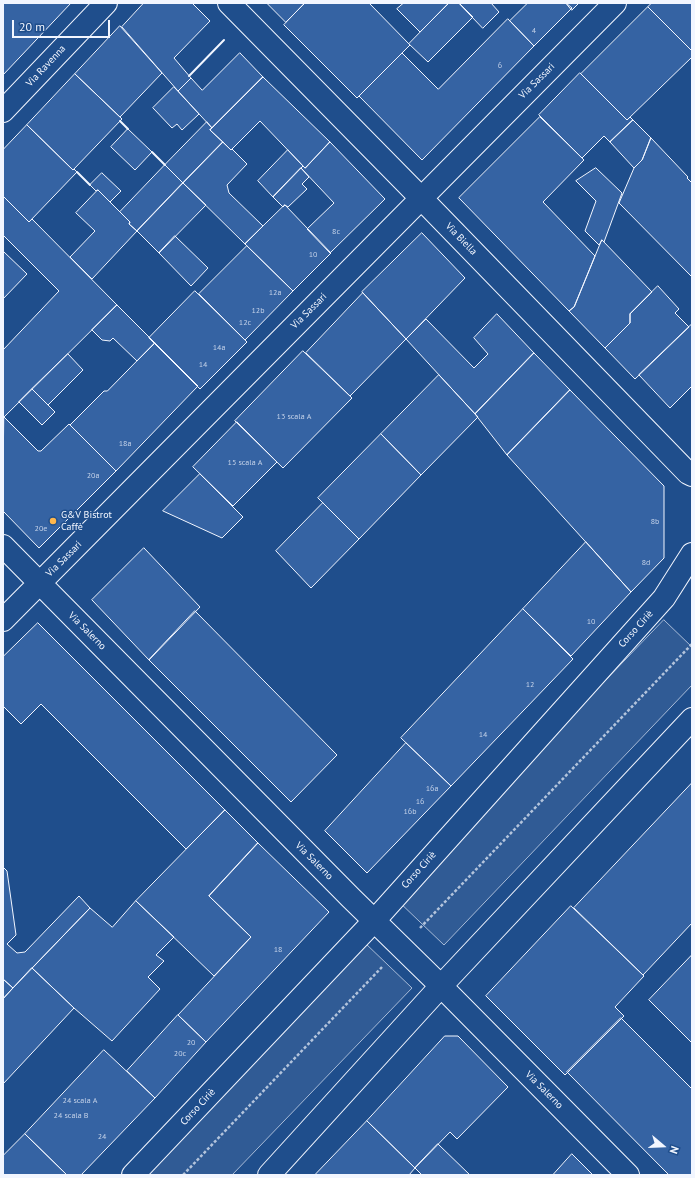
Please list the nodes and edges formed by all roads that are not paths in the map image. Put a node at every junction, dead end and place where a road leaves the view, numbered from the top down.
1 (106, 3) edge
2 (229, 3) edge
3 (615, 3) edge
4 (3, 111) edge
5 (421, 198) junction
6 (692, 475) edge
7 (3, 546) edge
8 (692, 554) edge
9 (40, 583) junction
10 (3, 620) edge
11 (692, 719) edge
12 (374, 921) junction
13 (441, 986) junction
14 (133, 1175) edge
15 (269, 1175) edge
16 (628, 1175) edge

1 - 4 street, Via Ravenna
2 - 5 street, Via Biella
3 - 5 street, Via Sassari
5 - 6 street, Via Biella
5 - 9 street, Via Sassari
7 - 9 street, Via Salerno
8 - 12 street, Corso Ciriè
9 - 10 street, Via Sassari
9 - 12 street, Via Salerno
11 - 13 street
12 - 13 street, Via Salerno
12 - 14 street, Corso Ciriè
13 - 15 street
13 - 16 street, Via Salerno

